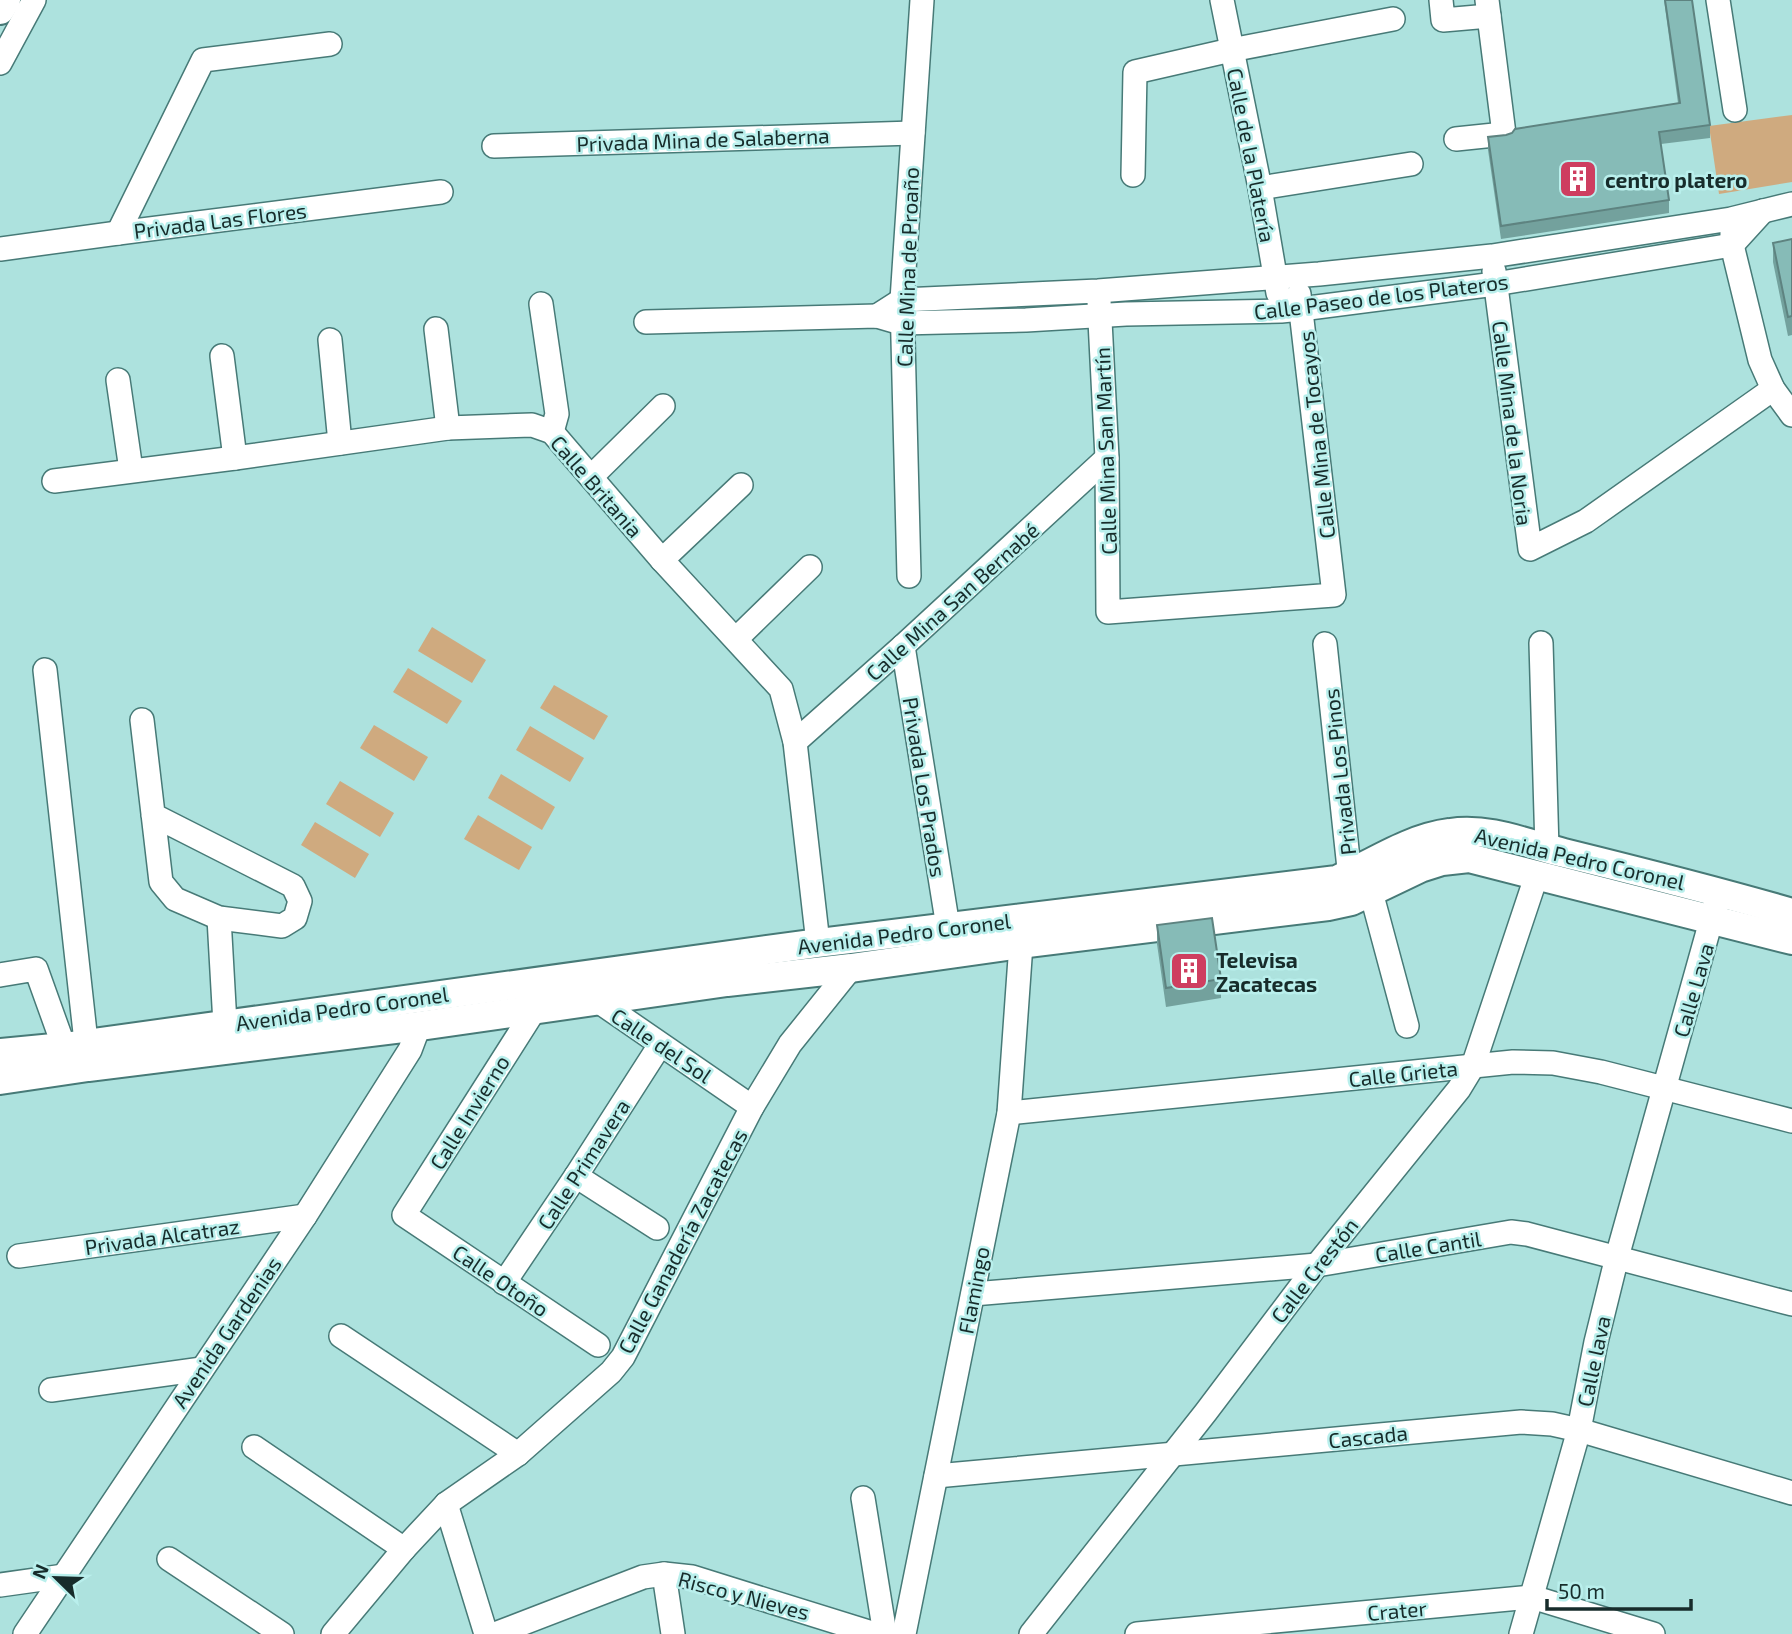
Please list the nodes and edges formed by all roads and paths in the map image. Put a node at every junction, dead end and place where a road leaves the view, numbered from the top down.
1 (6, 0) edge
2 (34, 0) edge
3 (922, 0) edge
4 (1222, 0) edge
5 (1441, 0) edge
6 (1718, 0) edge
7 (1488, 8) edge
8 (0, 10) edge
9 (1394, 19) dead end
10 (330, 44) dead end
11 (1231, 50) junction
12 (0, 63) edge
13 (1735, 110) dead end
14 (913, 133) junction
15 (1457, 139) dead end
16 (494, 146) dead end
17 (1411, 164) dead end
18 (1133, 175) dead end
19 (1260, 188) junction
20 (441, 192) dead end
21 (1792, 204) edge
22 (1763, 211) junction
23 (1731, 219) junction
24 (118, 233) junction
25 (1732, 245) junction
26 (0, 249) edge
27 (1492, 256) junction
28 (1287, 277) junction
29 (1495, 284) junction
30 (1098, 291) junction
31 (902, 300) junction
32 (541, 304) dead end
33 (1291, 310) junction
34 (877, 316) junction
35 (1101, 316) junction
36 (646, 322) dead end
37 (901, 323) junction
38 (436, 329) dead end
39 (330, 340) dead end
40 (222, 356) dead end
41 (118, 380) dead end
42 (1773, 389) junction
43 (663, 406) dead end
44 (1792, 415) edge
45 (448, 428) junction
46 (552, 432) junction
47 (340, 443) junction
48 (235, 458) junction
49 (1107, 458) junction
50 (131, 470) junction
51 (591, 477) junction
52 (54, 481) dead end
53 (741, 485) dead end
54 (662, 560) junction
55 (810, 567) dead end
56 (909, 576) dead end
57 (1108, 612) joint
58 (736, 639) junction
59 (1541, 642) dead end
60 (1325, 644) dead end
61 (903, 646) junction
62 (45, 670) dead end
63 (142, 720) dead end
64 (795, 742) junction
65 (153, 815) junction
66 (1542, 862) junction
67 (1358, 889) junction
68 (1719, 892) junction
69 (1792, 913) edge
70 (1155, 914) junction
71 (219, 918) junction
72 (1712, 920) junction
73 (948, 927) junction
74 (1792, 940) edge
75 (818, 943) junction
76 (1021, 944) junction
77 (851, 968) junction
78 (0, 975) edge
79 (580, 975) junction
80 (598, 1001) junction
81 (535, 1009) junction
82 (225, 1024) junction
83 (419, 1026) junction
84 (1407, 1026) dead end
85 (660, 1045) junction
86 (0, 1053) edge
87 (76, 1057) junction
88 (1473, 1066) junction
89 (0, 1080) edge
90 (1665, 1088) junction
91 (752, 1107) junction
92 (1009, 1113) junction
93 (1792, 1121) edge
94 (576, 1176) junction
95 (404, 1215) joint
96 (305, 1216) junction
97 (657, 1228) dead end
98 (19, 1256) dead end
99 (1617, 1257) junction
100 (1317, 1265) junction
101 (504, 1283) junction
102 (973, 1294) junction
103 (1792, 1304) edge
104 (341, 1336) dead end
105 (598, 1346) dead end
106 (202, 1368) junction
107 (51, 1390) dead end
108 (1579, 1430) junction
109 (254, 1447) dead end
110 (518, 1454) junction
111 (1172, 1456) junction
112 (936, 1476) junction
113 (1792, 1493) edge
114 (863, 1498) dead end
115 (446, 1504) junction
116 (404, 1549) junction
117 (169, 1559) dead end
118 (664, 1574) junction
119 (64, 1576) junction
120 (0, 1585) edge
121 (1532, 1598) junction
122 (25, 1634) edge
123 (282, 1634) edge
124 (333, 1634) edge
125 (486, 1634) edge
126 (495, 1634) edge
127 (673, 1634) edge
128 (876, 1634) edge
129 (885, 1634) edge
130 (904, 1634) edge
131 (1031, 1634) edge
132 (1137, 1634) edge
133 (1521, 1634) edge
134 (1653, 1634) edge

1 - 8 main road
2 - 12 street
3 - 14 street, Calle Mina de Proaño
4 - 11 street, Calle de la Platería
5 - 7 street
6 - 13 street
7 - 15 street
9 - 11 street
10 - 24 street
11 - 18 street
11 - 19 street, Calle de la Platería
14 - 16 street, Privada Mina de Salaberna
14 - 31 street, Calle Mina de Proaño
17 - 19 street
19 - 28 street, Calle de la Platería
20 - 24 street, Privada Las Flores
21 - 22 street, Calle Paseo de los Plateros
22 - 23 street, Calle Paseo de los Plateros
22 - 25 street
23 - 25 street
23 - 27 street, Calle Paseo de los Plateros
24 - 26 street, Privada Las Flores
25 - 29 street, Calle Paseo de los Plateros
25 - 42 street
27 - 28 street, Calle Paseo de los Plateros
27 - 29 street, Calle Mina de la Noria
28 - 30 street, Calle Paseo de los Plateros
28 - 33 street, Calle de la Platería
29 - 33 street, Calle Paseo de los Plateros
29 - 42 street, Calle Mina de la Noria
30 - 31 street, Calle Paseo de los Plateros
30 - 35 street, Calle Mina San Martín
31 - 34 street
31 - 37 street, Calle Mina de Proaño
32 - 46 street
33 - 35 street, Calle Paseo de los Plateros
33 - 57 street, Calle Mina de Tocayos
34 - 36 street
34 - 37 street, Calle Paseo de los Plateros
35 - 37 street, Calle Paseo de los Plateros
35 - 49 street, Calle Mina San Martín
37 - 56 street, Calle Mina de Proaño
38 - 45 street
39 - 47 street
40 - 48 street
41 - 50 street
42 - 44 street
43 - 51 street
45 - 46 street, Calle Britania
45 - 47 street, Calle Britania
46 - 51 street, Calle Britania
47 - 48 street, Calle Britania
48 - 50 street, Calle Britania
49 - 57 street, Calle Mina San Martín
49 - 61 street, Calle Mina San Bernabé
50 - 52 street, Calle Britania
51 - 54 street, Calle Britania
53 - 54 street
54 - 58 street, Calle Britania
55 - 58 street
58 - 64 street, Calle Britania
59 - 66 street
60 - 67 street, Privada Los Pinos
61 - 64 street, Calle Mina San Bernabé
61 - 73 street, Privada Los Prados
62 - 87 street
63 - 65 street
64 - 75 street, Calle Britania
65 - 71 street
65 - 71 street
66 - 67 main road, Avenida Pedro Coronel
66 - 68 main road, Avenida Pedro Coronel
66 - 72 main road, Avenida Pedro Coronel
66 - 88 street, Calle Crestón
67 - 70 main road, Avenida Pedro Coronel
67 - 84 street, Privada Los Pinos
68 - 69 main road, Avenida Pedro Coronel
68 - 72 street, Calle Lava
70 - 73 main road, Avenida Pedro Coronel
70 - 76 main road, Avenida Pedro Coronel
71 - 82 street
72 - 74 main road, Avenida Pedro Coronel
72 - 90 street, Calle Lava
73 - 75 main road, Avenida Pedro Coronel
75 - 79 main road, Avenida Pedro Coronel
76 - 77 main road, Avenida Pedro Coronel
76 - 92 street, Flamingo
77 - 80 main road, Avenida Pedro Coronel
77 - 91 street, Calle Ganadería Zacatecas
78 - 87 street
79 - 80 street, Calle del Sol
79 - 82 main road, Avenida Pedro Coronel
80 - 81 main road, Avenida Pedro Coronel
80 - 85 street, Calle del Sol
81 - 83 main road, Avenida Pedro Coronel
81 - 95 street, Calle Invierno
82 - 87 main road, Avenida Pedro Coronel
83 - 87 main road, Avenida Pedro Coronel
83 - 96 street, Avenida Gardenias
85 - 91 street, Calle del Sol
85 - 94 street, Calle Primavera
86 - 87 main road, Avenida Pedro Coronel
87 - 89 main road, Avenida Pedro Coronel
88 - 90 street, Calle Grieta
88 - 92 street, Calle Grieta
88 - 100 street, Calle Crestón
90 - 93 street, Calle Grieta
90 - 99 street, Calle lava
91 - 110 street, Calle Ganadería Zacatecas
92 - 102 street, Flamingo
94 - 97 street
94 - 101 street, Calle Primavera
95 - 101 street, Calle Otoño
96 - 98 street, Privada Alcatraz
96 - 106 street, Avenida Gardenias
99 - 100 street, Calle Cantil
99 - 103 street, Calle Cantil
99 - 108 street, Calle lava
100 - 102 street, Calle Cantil
100 - 111 street, Calle Crestón
101 - 105 street, Calle Otoño
102 - 112 street, Flamingo
104 - 110 street
106 - 107 street
106 - 119 street, Avenida Gardenias
108 - 111 street, Cascada
108 - 113 street, Cascada
108 - 121 street, Calle lava
109 - 116 street
110 - 115 street, Calle Ganadería Zacatecas
111 - 112 street, Cascada
111 - 131 street, Calle Crestón
112 - 130 street, Flamingo
114 - 129 street
115 - 116 street, Calle Ganadería Zacatecas
115 - 125 street
116 - 124 street, Calle Ganadería Zacatecas
117 - 123 street
118 - 126 street, Risco y Nieves
118 - 127 street
118 - 128 street, Risco y Nieves
119 - 120 street
119 - 122 street, Avenida Gardenias
121 - 132 street, Crater
121 - 133 street, Calle lava
121 - 134 street, Crater

